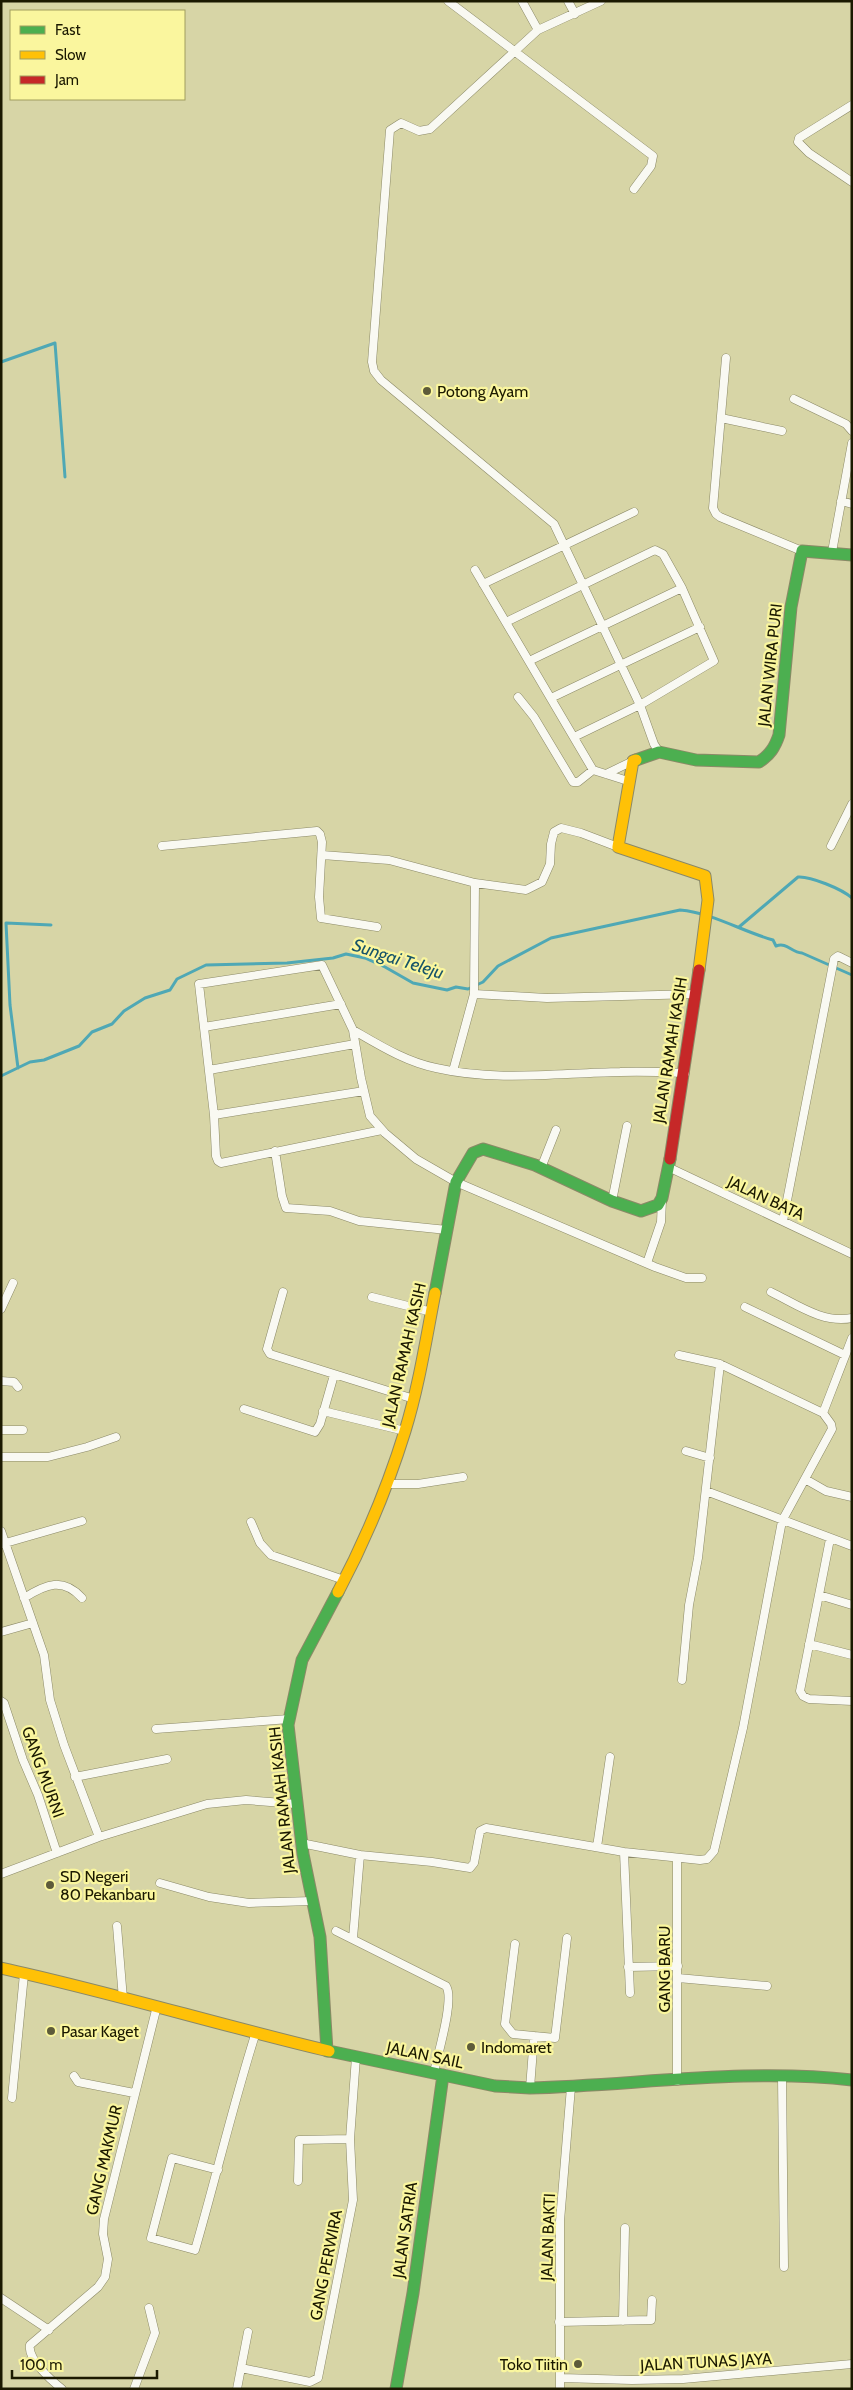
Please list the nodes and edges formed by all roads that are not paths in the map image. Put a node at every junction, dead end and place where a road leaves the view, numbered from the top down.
1 (448, 1) edge
2 (522, 1) edge
3 (568, 1) edge
4 (601, 1) edge
5 (575, 14) junction
6 (538, 30) junction
7 (515, 51) junction
8 (852, 105) edge
9 (852, 182) edge
10 (634, 189) dead end
11 (726, 358) dead end
12 (794, 399) dead end
13 (721, 418) junction
14 (782, 431) dead end
15 (852, 431) edge
16 (852, 443) edge
17 (850, 457) edge
18 (841, 501) junction
19 (852, 504) edge
20 (634, 512) dead end
21 (564, 546) junction
22 (802, 551) junction
23 (832, 552) junction
24 (852, 556) edge
25 (475, 570) dead end
26 (484, 584) junction
27 (583, 585) junction
28 (682, 588) junction
29 (506, 622) junction
30 (603, 626) junction
31 (700, 627) junction
32 (529, 661) junction
33 (621, 664) junction
34 (518, 697) dead end
35 (551, 698) junction
36 (640, 705) junction
37 (574, 737) junction
38 (659, 752) junction
39 (633, 761) junction
40 (594, 770) junction
41 (606, 774) junction
42 (628, 782) junction
43 (852, 804) edge
44 (162, 846) dead end
45 (832, 846) dead end
46 (618, 847) junction
47 (322, 855) junction
48 (476, 883) junction
49 (377, 927) dead end
50 (852, 963) edge
51 (474, 992) junction
52 (696, 994) junction
53 (341, 1004) junction
54 (204, 1027) junction
55 (353, 1030) junction
56 (356, 1044) junction
57 (209, 1070) junction
58 (453, 1071) junction
59 (685, 1073) junction
60 (364, 1091) junction
61 (214, 1115) junction
62 (627, 1126) dead end
63 (382, 1130) junction
64 (556, 1130) dead end
65 (275, 1151) junction
66 (668, 1167) junction
67 (541, 1168) junction
68 (456, 1182) junction
69 (662, 1198) junction
70 (612, 1200) junction
71 (783, 1222) junction
72 (447, 1230) junction
73 (852, 1254) edge
74 (647, 1263) junction
75 (702, 1278) dead end
76 (13, 1283) dead end
77 (283, 1292) dead end
78 (771, 1292) dead end
79 (372, 1296) dead end
80 (745, 1307) dead end
81 (1, 1309) edge
82 (432, 1312) junction
83 (852, 1318) edge
84 (852, 1338) edge
85 (679, 1354) dead end
86 (845, 1355) junction
87 (720, 1364) junction
88 (334, 1375) junction
89 (1, 1381) edge
90 (18, 1387) dead end
91 (414, 1399) junction
92 (244, 1409) dead end
93 (324, 1411) junction
94 (823, 1413) junction
95 (1, 1430) edge
96 (23, 1430) dead end
97 (405, 1431) junction
98 (116, 1437) dead end
99 (686, 1451) dead end
100 (1, 1457) edge
101 (710, 1458) junction
102 (463, 1477) dead end
103 (805, 1479) junction
104 (386, 1484) junction
105 (706, 1491) junction
106 (852, 1497) edge
107 (82, 1521) dead end
108 (782, 1521) junction
109 (251, 1522) dead end
110 (1, 1531) edge
111 (830, 1539) junction
112 (3, 1544) edge
113 (852, 1546) edge
114 (344, 1580) junction
115 (819, 1595) junction
116 (24, 1598) junction
117 (82, 1598) dead end
118 (852, 1605) edge
119 (32, 1623) junction
120 (1, 1632) edge
121 (809, 1644) junction
122 (852, 1655) edge
123 (682, 1680) dead end
124 (1, 1701) edge
125 (852, 1701) edge
126 (289, 1719) junction
127 (156, 1729) dead end
128 (610, 1757) dead end
129 (167, 1759) dead end
130 (75, 1777) junction
131 (296, 1804) junction
132 (99, 1838) junction
133 (301, 1843) junction
134 (597, 1847) junction
135 (624, 1852) junction
136 (57, 1853) junction
137 (360, 1855) junction
138 (677, 1858) junction
139 (1, 1874) edge
140 (160, 1883) dead end
141 (312, 1901) junction
142 (117, 1926) dead end
143 (336, 1931) dead end
144 (354, 1938) junction
145 (567, 1938) dead end
146 (515, 1944) dead end
147 (678, 1966) junction
148 (628, 1967) junction
149 (1, 1968) edge
150 (24, 1974) junction
151 (678, 1978) junction
152 (768, 1986) dead end
153 (630, 1993) dead end
154 (123, 1999) junction
155 (157, 2006) junction
156 (256, 2032) junction
157 (534, 2036) junction
158 (327, 2051) junction
159 (356, 2057) junction
160 (438, 2074) junction
161 (74, 2076) dead end
162 (782, 2076) junction
163 (852, 2080) edge
164 (677, 2081) junction
165 (572, 2087) junction
166 (530, 2088) junction
167 (134, 2093) junction
168 (12, 2098) dead end
169 (350, 2139) junction
170 (218, 2170) junction
171 (298, 2181) dead end
172 (625, 2228) dead end
173 (784, 2267) dead end
174 (1, 2298) edge
175 (652, 2300) dead end
176 (149, 2308) dead end
177 (623, 2321) junction
178 (559, 2322) junction
179 (49, 2330) junction
180 (248, 2332) dead end
181 (852, 2364) edge
182 (242, 2368) junction
183 (561, 2378) junction
184 (62, 2389) edge
185 (134, 2389) edge
186 (237, 2389) edge
187 (396, 2389) edge
188 (560, 2389) edge

1 - 7 street
2 - 6 street
3 - 5 street
4 - 5 street
5 - 6 street
6 - 7 street
7 - 10 street
7 - 21 street
8 - 9 street
11 - 13 street
12 - 15 street
13 - 14 street
13 - 22 street
16 - 17 street
17 - 18 street
18 - 19 street
18 - 23 street
20 - 21 street
21 - 26 street
21 - 27 street
22 - 23 street
22 - 38 street, JALAN WIRA PURI
23 - 24 street
25 - 26 street
26 - 29 street
27 - 28 street
27 - 29 street
27 - 30 street
28 - 30 street
28 - 31 street
29 - 32 street
30 - 32 street
30 - 33 street
31 - 33 street
31 - 36 street
32 - 35 street
33 - 35 street
33 - 36 street
34 - 40 street
35 - 37 street
36 - 37 street
36 - 38 street
37 - 40 street
38 - 39 street
39 - 41 street
39 - 42 street
40 - 41 street
41 - 42 street
42 - 46 street
43 - 45 street
44 - 47 street
46 - 48 street
46 - 52 street, JALAN RAMAH KASIH
47 - 48 street
47 - 49 street
48 - 51 street
50 - 71 street
51 - 52 street
51 - 58 street
52 - 59 street, JALAN RAMAH KASIH
53 - 54 street
53 - 54 street
53 - 55 street
54 - 57 street
55 - 56 street
55 - 58 street
56 - 57 street
56 - 60 street
57 - 61 street
58 - 59 street
59 - 66 street, JALAN RAMAH KASIH
60 - 61 street
60 - 63 street
61 - 65 street
62 - 70 street
63 - 65 street
63 - 68 street
64 - 67 street
65 - 72 street
66 - 69 street, JALAN RAMAH KASIH
66 - 71 street, JALAN BATA
67 - 68 street, JALAN RAMAH KASIH
67 - 70 street, JALAN RAMAH KASIH
68 - 72 street, JALAN RAMAH KASIH
68 - 74 street
69 - 70 street, JALAN RAMAH KASIH
69 - 74 street
71 - 73 street, JALAN BATA
72 - 82 street, JALAN RAMAH KASIH
74 - 75 street
76 - 81 street
77 - 88 street
78 - 83 street
79 - 82 street
80 - 86 street
82 - 91 street, JALAN RAMAH KASIH
84 - 86 street
85 - 87 street
86 - 94 street
87 - 94 street
87 - 101 street
88 - 91 street
88 - 93 street
89 - 90 street
91 - 97 street, JALAN RAMAH KASIH
92 - 93 street
93 - 97 street
94 - 103 street
95 - 96 street
97 - 104 street, JALAN RAMAH KASIH
98 - 100 street
99 - 101 street
101 - 105 street
102 - 104 street
103 - 106 street
103 - 108 street
104 - 114 street, JALAN RAMAH KASIH
105 - 108 street
105 - 123 street
107 - 112 street
108 - 111 street
108 - 138 street
109 - 114 street
110 - 112 street
111 - 113 street
111 - 115 street
112 - 116 street
114 - 126 street, JALAN RAMAH KASIH
115 - 118 street
115 - 121 street
116 - 117 street
116 - 119 street
119 - 120 street
119 - 130 street
121 - 122 street
121 - 125 street
124 - 136 street, GANG MURNI
126 - 127 street
126 - 131 street, JALAN RAMAH KASIH
128 - 134 street
129 - 130 street
130 - 132 street
131 - 132 street
131 - 133 street, JALAN RAMAH KASIH
132 - 136 street
133 - 137 street
133 - 141 street, JALAN RAMAH KASIH
134 - 135 street
134 - 137 street
135 - 138 street
135 - 148 street
136 - 139 street
137 - 144 street
138 - 147 street, GANG BARU
140 - 141 street
141 - 158 street, JALAN RAMAH KASIH
142 - 154 street
143 - 144 street
144 - 160 street
145 - 157 street
146 - 157 street
147 - 148 street
147 - 151 street, GANG BARU
148 - 153 street
149 - 150 street, JALAN SAIL
150 - 154 street, JALAN SAIL
150 - 168 street
151 - 152 street
151 - 164 street, GANG BARU
154 - 155 street, JALAN SAIL
155 - 156 street, JALAN SAIL
155 - 167 street, GANG MAKMUR
156 - 158 street, JALAN SAIL
156 - 170 street
157 - 166 street
158 - 159 street, JALAN SAIL
159 - 160 street, JALAN SAIL
159 - 169 street, GANG PERWIRA
160 - 166 street, JALAN SAIL
160 - 187 street, JALAN SATRIA
161 - 167 street
162 - 163 street, JALAN SAIL
162 - 164 street, JALAN SAIL
162 - 173 street
164 - 165 street, JALAN SAIL
165 - 166 street, JALAN SAIL
165 - 178 street, JALAN BAKTI
167 - 179 street, GANG MAKMUR
169 - 171 street
169 - 182 street, GANG PERWIRA
170 - 170 street
172 - 177 street
174 - 179 street
175 - 177 street
176 - 185 street
177 - 178 street
178 - 183 street, JALAN BAKTI
179 - 184 street, GANG MAKMUR
180 - 182 street
181 - 183 street, JALAN TUNAS JAYA
182 - 186 street
183 - 188 street, JALAN BAKTI

